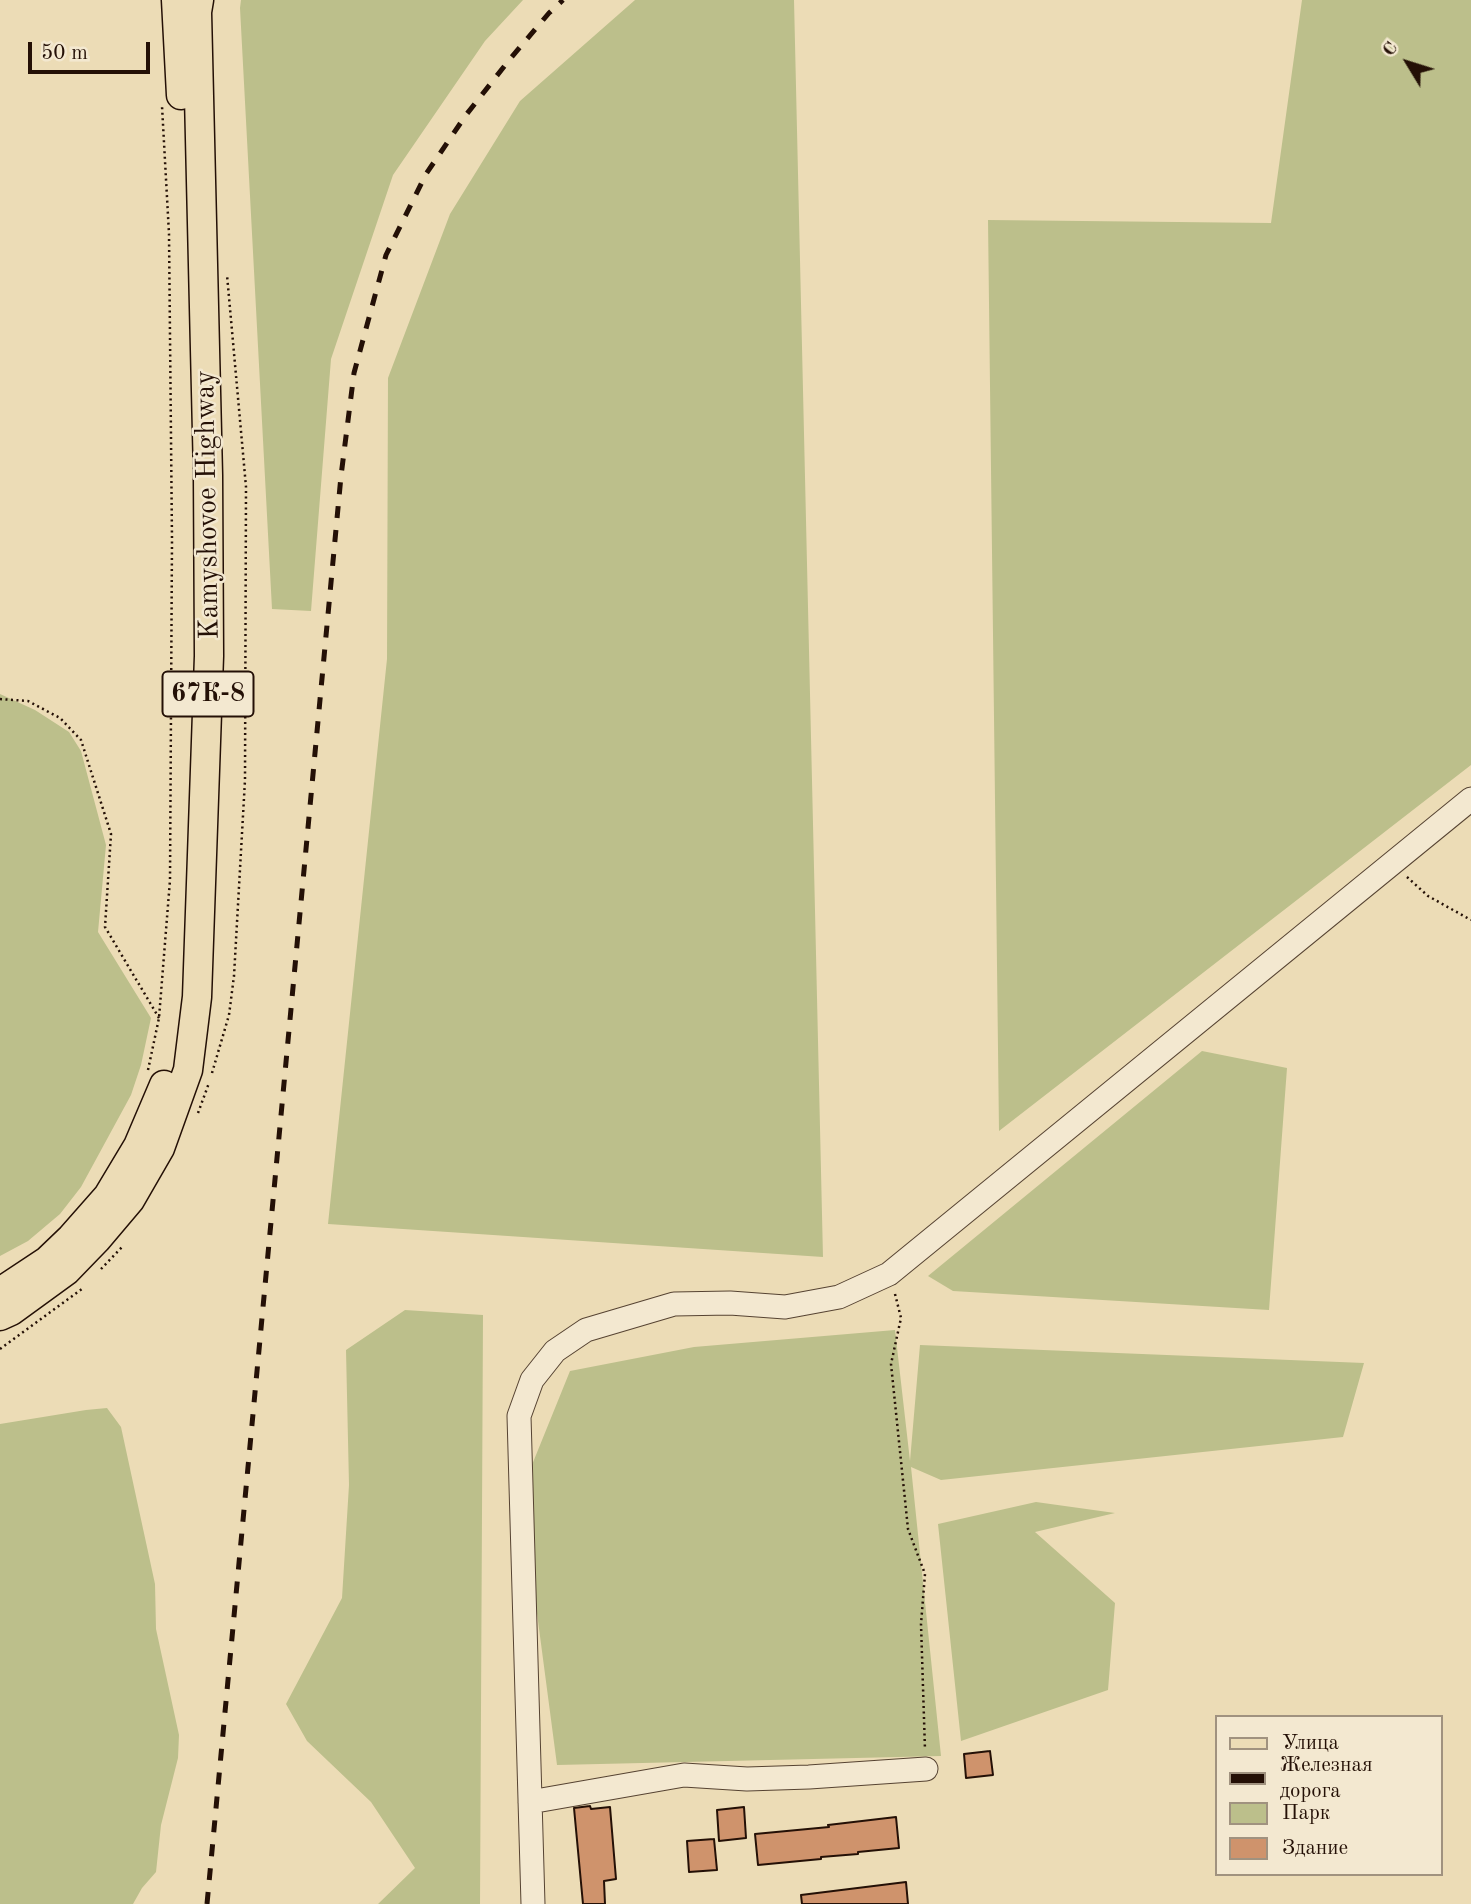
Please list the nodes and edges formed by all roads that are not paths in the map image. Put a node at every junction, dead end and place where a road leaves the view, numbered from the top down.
1 (176, 0) edge
2 (199, 0) edge
3 (1471, 799) edge
4 (0, 1292) edge
5 (0, 1315) edge
6 (926, 1769) road end
7 (530, 1802) junction
8 (533, 1904) edge

1 - 4 main road, Kamyshovoe Highway / 67К-8
2 - 5 main road, Kamyshovoe Highway / 67К-8
3 - 7 street
6 - 7 street
7 - 8 street

